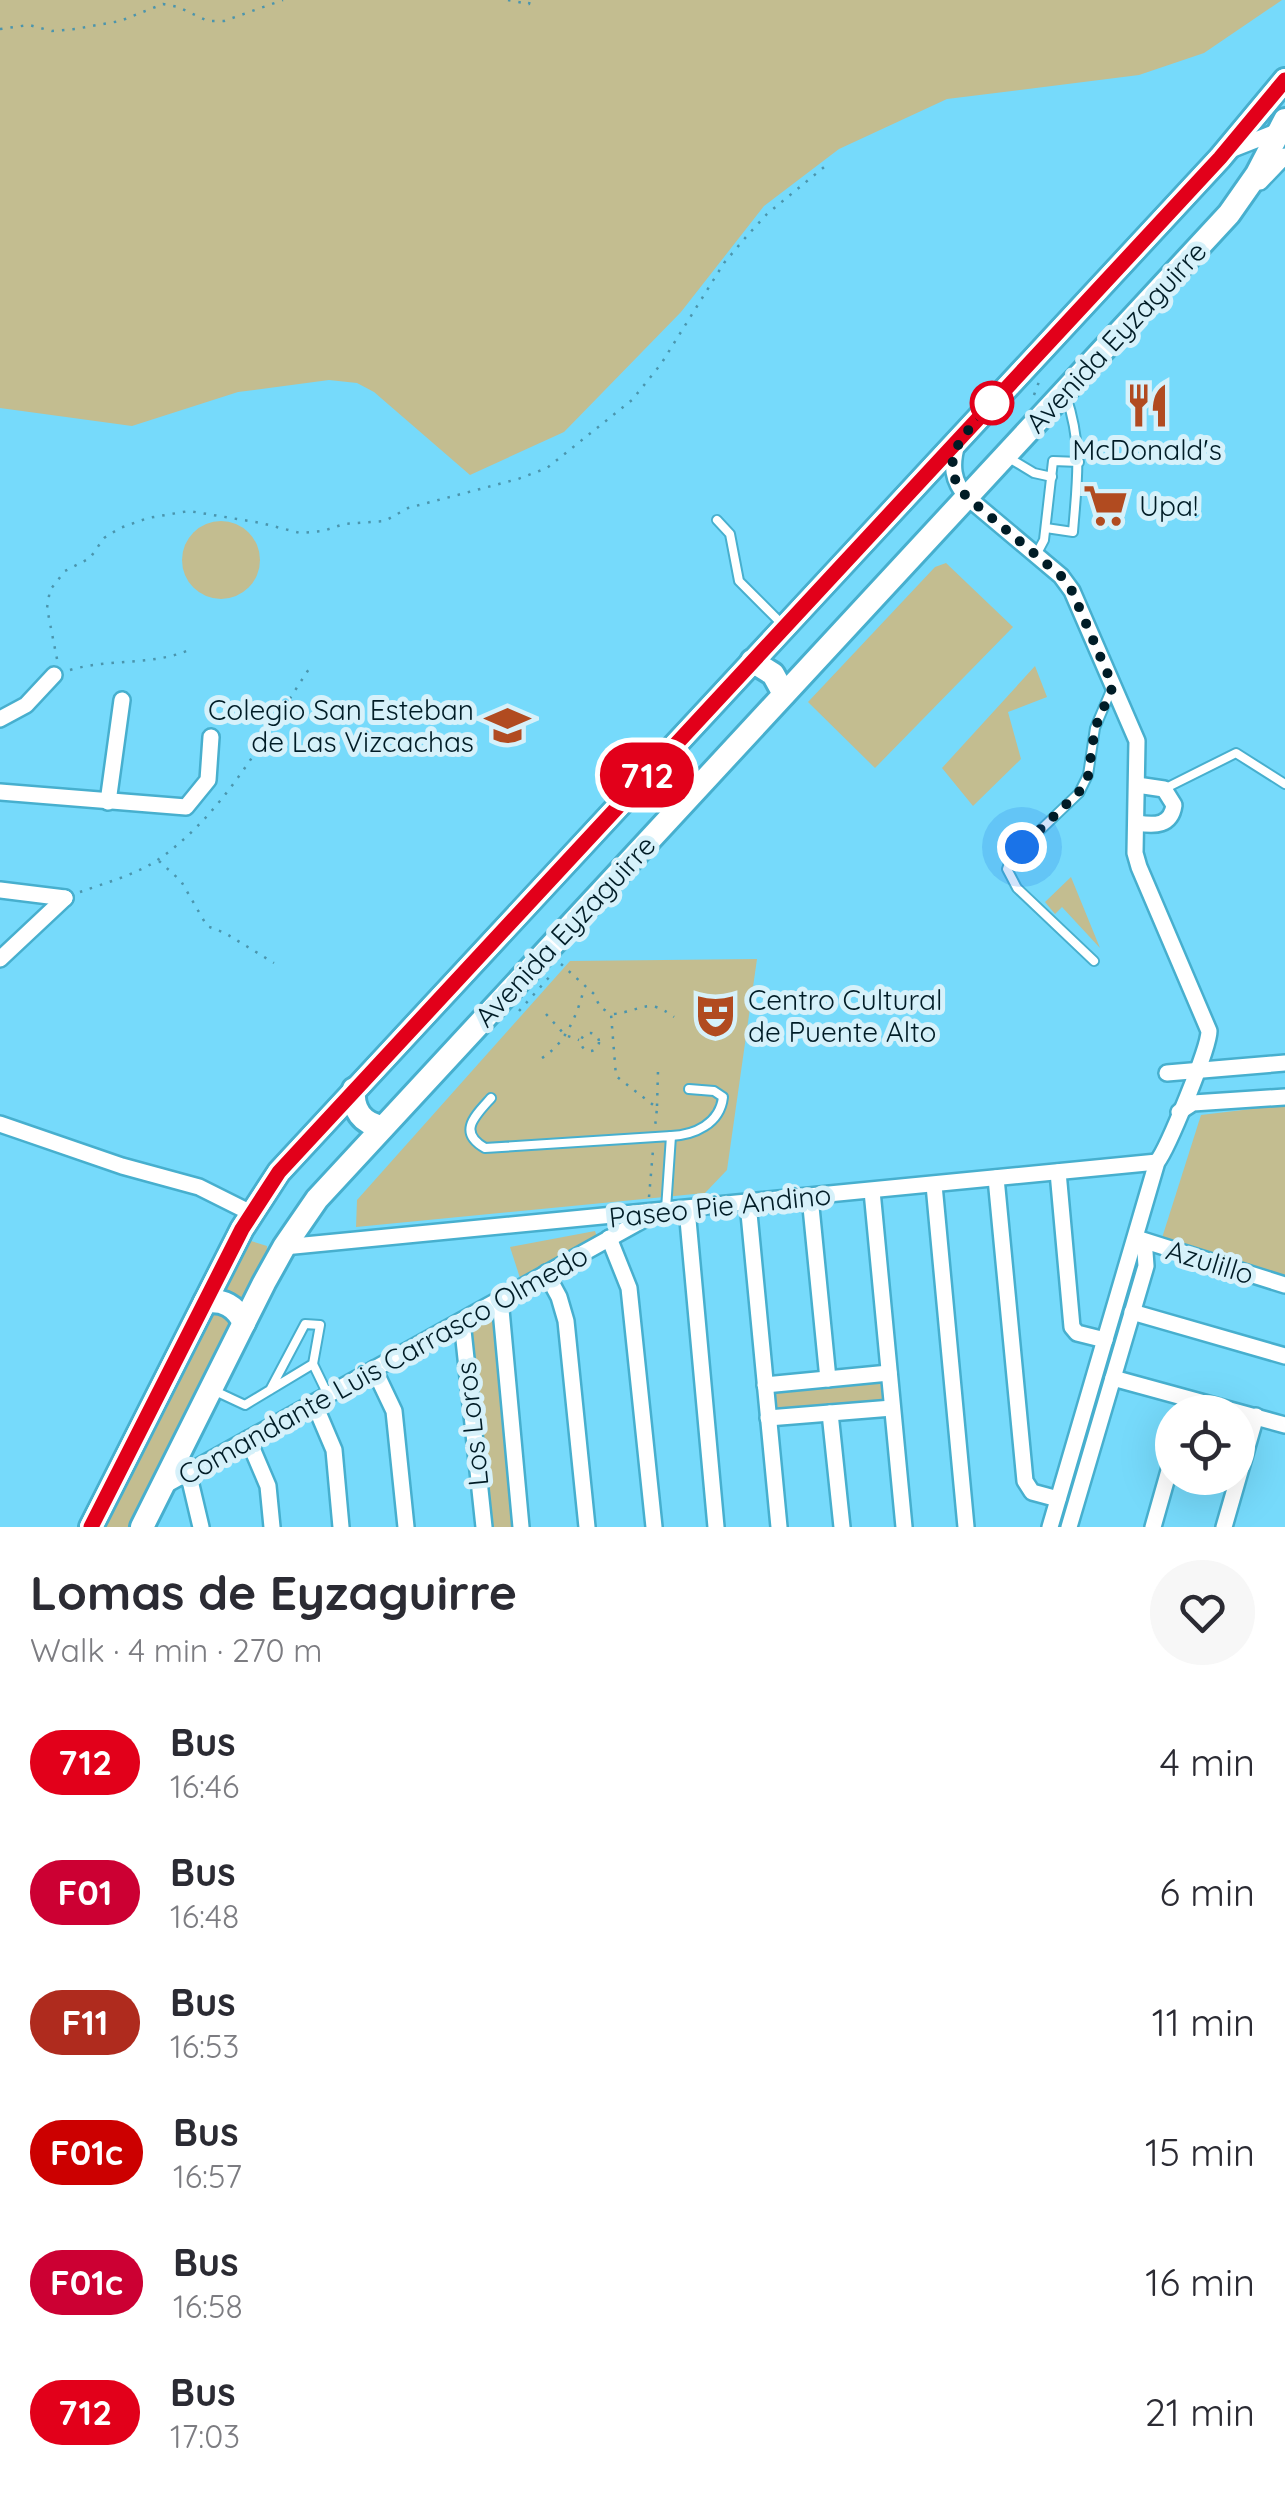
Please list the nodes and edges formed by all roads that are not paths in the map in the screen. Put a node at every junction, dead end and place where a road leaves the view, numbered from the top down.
1 (1285, 80) edge
2 (1284, 127) edge
3 (1285, 156) edge
4 (1220, 158) junction
5 (1229, 214) junction
6 (1108, 278) junction
7 (1142, 310) junction
8 (1064, 392) junction
9 (960, 438) junction
10 (1000, 462) junction
11 (1079, 462) junction
12 (1052, 477) junction
13 (967, 497) junction
14 (716, 520) dead end
15 (999, 522) junction
16 (1046, 528) junction
17 (1036, 554) junction
18 (784, 627) junction
19 (752, 662) junction
20 (54, 675) road end
21 (1113, 686) junction
22 (784, 694) junction
23 (122, 700) dead end
24 (1, 720) edge
25 (211, 737) dead end
26 (1285, 784) edge
27 (1137, 785) junction
28 (1164, 789) junction
29 (0, 792) edge
30 (108, 802) junction
31 (1137, 823) junction
32 (0, 890) edge
33 (0, 959) edge
34 (1094, 961) dead end
35 (1285, 1063) edge
36 (1198, 1070) junction
37 (1167, 1073) dead end
38 (354, 1089) junction
39 (689, 1089) dead end
40 (1285, 1097) edge
41 (491, 1098) dead end
42 (1179, 1112) junction
43 (0, 1124) edge
44 (383, 1127) junction
45 (670, 1136) junction
46 (1157, 1162) junction
47 (1058, 1172) junction
48 (996, 1178) junction
49 (934, 1184) junction
50 (872, 1191) junction
51 (810, 1197) junction
52 (748, 1203) junction
53 (687, 1209) junction
54 (656, 1212) junction
55 (251, 1213) junction
56 (610, 1238) junction
57 (1136, 1238) junction
58 (284, 1246) junction
59 (546, 1273) junction
60 (1285, 1285) edge
61 (500, 1299) junction
62 (205, 1302) junction
63 (1132, 1312) junction
64 (462, 1321) junction
65 (244, 1323) junction
66 (1105, 1340) junction
67 (1285, 1356) edge
68 (313, 1364) junction
69 (374, 1370) junction
70 (889, 1373) junction
71 (1113, 1378) junction
72 (828, 1379) junction
73 (765, 1385) junction
74 (211, 1388) junction
75 (270, 1390) junction
76 (1159, 1395) edge
77 (321, 1399) junction
78 (892, 1408) junction
79 (830, 1413) junction
80 (1256, 1416) joint
81 (768, 1418) junction
82 (1285, 1425) edge
83 (248, 1439) junction
84 (184, 1444) junction
85 (188, 1474) junction
86 (162, 1488) junction
87 (1162, 1495) edge
88 (1058, 1500) junction
89 (91, 1527) edge
90 (142, 1527) edge
91 (202, 1527) edge
92 (272, 1527) edge
93 (341, 1527) edge
94 (406, 1527) edge
95 (484, 1527) edge
96 (521, 1527) edge
97 (587, 1527) edge
98 (654, 1527) edge
99 (716, 1527) edge
100 (779, 1527) edge
101 (842, 1527) edge
102 (904, 1527) edge
103 (966, 1527) edge
104 (1050, 1527) edge
105 (1069, 1527) edge
106 (1152, 1527) edge
107 (1224, 1527) edge

1 - 4 main road, Avenida Eyzaguirre
2 - 4 street, Avenida Eyzaguirre
2 - 5 main road, Avenida Eyzaguirre
3 - 5 street, Avenida Eyzaguirre
4 - 6 main road, Avenida Eyzaguirre
5 - 7 main road, Avenida Eyzaguirre
6 - 7 main road
6 - 9 main road, Avenida Eyzaguirre
7 - 8 main road, Avenida Eyzaguirre
8 - 10 main road, Avenida Eyzaguirre
8 - 11 lane
9 - 13 street
9 - 18 main road, Avenida Eyzaguirre
10 - 12 lane
10 - 13 main road, Avenida Eyzaguirre
10 - 15 street
11 - 12 lane
11 - 16 lane
12 - 16 lane
13 - 15 street
13 - 22 main road, Avenida Eyzaguirre
14 - 18 lane
15 - 17 street
16 - 17 lane
17 - 21 street
18 - 19 main road, Avenida Eyzaguirre
19 - 22 main road
19 - 38 main road, Avenida Eyzaguirre
20 - 24 street
21 - 27 street
21 - 34 lane
22 - 44 main road, Avenida Eyzaguirre
23 - 30 street
25 - 30 street
26 - 28 lane
27 - 28 street
27 - 31 street
28 - 31 street
29 - 30 street
31 - 36 street
32 - 33 street
35 - 36 street
36 - 37 street
36 - 42 street
38 - 44 main road
38 - 55 main road, Avenida Eyzaguirre
39 - 45 lane
40 - 42 street
41 - 45 lane
42 - 46 street
43 - 55 street
44 - 58 main road, Avenida Eyzaguirre
45 - 54 lane
46 - 47 street, Paseo Pie Andino
46 - 57 street
47 - 48 street, Paseo Pie Andino
47 - 66 street
48 - 49 street, Paseo Pie Andino
48 - 88 street
49 - 50 street, Paseo Pie Andino
49 - 103 street
50 - 51 street, Paseo Pie Andino
50 - 70 street
51 - 52 street, Paseo Pie Andino
51 - 72 street
52 - 53 street, Paseo Pie Andino
52 - 73 street
53 - 54 street, Paseo Pie Andino
53 - 99 street
54 - 56 street, Comandante Luis Carrasco Olmedo
54 - 58 street, Paseo Pie Andino
55 - 62 main road, Avenida Eyzaguirre
56 - 59 street, Comandante Luis Carrasco Olmedo
56 - 98 street
57 - 60 street, Azulillo
57 - 63 street
57 - 66 street
58 - 65 main road, Avenida Eyzaguirre
59 - 61 street, Comandante Luis Carrasco Olmedo
59 - 97 street
61 - 64 street, Comandante Luis Carrasco Olmedo
61 - 96 street
62 - 65 main road
62 - 89 main road, Avenida Eyzaguirre
63 - 67 street
63 - 71 street
64 - 69 street, Comandante Luis Carrasco Olmedo
64 - 95 street, Los Loros
65 - 74 main road, Avenida Eyzaguirre
66 - 88 street
68 - 75 lane
68 - 75 lane
68 - 77 lane
69 - 77 street, Comandante Luis Carrasco Olmedo
69 - 94 street
70 - 72 street
70 - 78 street
71 - 76 street
71 - 105 street
72 - 73 street
73 - 81 street
74 - 75 lane
74 - 84 main road, Avenida Eyzaguirre
77 - 83 street, Comandante Luis Carrasco Olmedo
77 - 93 street
78 - 79 street
78 - 102 street
79 - 81 street
79 - 101 street
80 - 82 street
80 - 107 street
81 - 100 street
83 - 85 street, Comandante Luis Carrasco Olmedo
83 - 92 street
84 - 85 street
84 - 86 main road, Avenida Eyzaguirre
85 - 86 street, Comandante Luis Carrasco Olmedo
85 - 91 street
86 - 90 main road, Avenida Eyzaguirre
87 - 106 street
88 - 104 street

